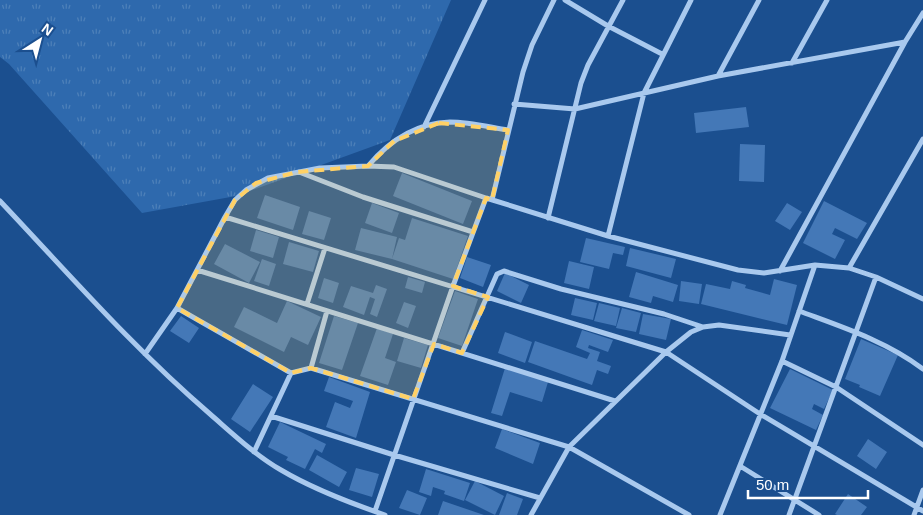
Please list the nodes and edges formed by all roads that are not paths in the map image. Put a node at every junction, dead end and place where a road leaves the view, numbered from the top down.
1 (485, 0) edge
2 (554, 0) edge
3 (565, 0) edge
4 (623, 0) edge
5 (691, 0) edge
6 (758, 0) edge
7 (827, 0) edge
8 (923, 13) edge
9 (608, 26) junction
10 (905, 42) junction
11 (662, 54) junction
12 (792, 63) junction
13 (718, 76) junction
14 (644, 93) junction
15 (514, 104) junction
16 (576, 108) junction
17 (424, 127) junction
18 (508, 130) junction
19 (923, 139) edge
20 (368, 166) junction
21 (297, 172) junction
22 (489, 199) junction
23 (0, 201) edge
24 (224, 217) junction
25 (548, 218) junction
26 (473, 232) junction
27 (608, 236) junction
28 (326, 248) junction
29 (815, 265) junction
30 (849, 268) junction
31 (197, 270) junction
32 (780, 271) junction
33 (876, 277) junction
34 (453, 286) junction
35 (488, 297) junction
36 (923, 299) edge
37 (307, 304) junction
38 (177, 308) junction
39 (327, 311) junction
40 (799, 311) junction
41 (703, 327) junction
42 (856, 332) junction
43 (790, 335) junction
44 (434, 344) junction
45 (666, 352) junction
46 (462, 353) junction
47 (145, 354) junction
48 (782, 361) junction
49 (311, 368) junction
50 (923, 369) edge
51 (291, 373) junction
52 (836, 388) junction
53 (413, 399) junction
54 (615, 400) junction
55 (760, 414) junction
56 (270, 416) junction
57 (923, 445) edge
58 (815, 446) junction
59 (569, 447) junction
60 (254, 452) junction
61 (394, 455) junction
62 (740, 466) junction
63 (923, 490) edge
64 (540, 498) junction
65 (795, 499) junction
66 (917, 507) junction
67 (375, 511) junction
68 (923, 512) edge
69 (385, 515) edge
70 (531, 515) edge
71 (689, 515) edge
72 (720, 515) edge
73 (789, 515) edge
74 (819, 515) edge
75 (914, 515) edge

1 - 17 street
2 - 15 street
3 - 9 street
4 - 9 street
5 - 11 street
6 - 13 street
7 - 12 street
8 - 10 street
9 - 11 street
9 - 16 street
10 - 12 street
10 - 32 street
11 - 14 street
12 - 13 street
13 - 14 street
14 - 16 street
14 - 27 street
15 - 16 street
15 - 18 street
16 - 25 street
17 - 18 street
17 - 20 street
18 - 22 street
19 - 30 street
20 - 21 street
20 - 22 street
21 - 24 street
21 - 26 street
22 - 25 street
22 - 26 street
23 - 47 street
24 - 28 street
24 - 31 street
25 - 27 street
26 - 34 street
27 - 32 street
28 - 34 street
28 - 37 street
29 - 30 street
29 - 32 street
29 - 40 street
30 - 33 street
31 - 37 street
31 - 38 street
33 - 36 street
33 - 42 street
34 - 35 street
34 - 44 street
35 - 41 street
35 - 45 street
35 - 46 street
37 - 39 street
38 - 47 street
38 - 51 street
39 - 44 street
39 - 49 street
40 - 42 street
40 - 43 street
41 - 43 street
41 - 45 street
42 - 50 street
42 - 52 street
43 - 48 street
44 - 46 street
44 - 53 street
45 - 54 street
45 - 55 street
46 - 54 street
47 - 60 street
48 - 52 street
48 - 55 street
49 - 51 street
49 - 53 street
51 - 56 street
52 - 57 street
52 - 58 street
53 - 59 street
53 - 61 street
54 - 59 street
55 - 58 street
55 - 62 street
56 - 60 street
56 - 61 street
58 - 65 street
58 - 66 street
59 - 64 street
59 - 71 street
60 - 67 street
61 - 64 street
61 - 67 street
62 - 65 street
62 - 72 street
63 - 66 street
64 - 70 street
65 - 73 street
65 - 74 street
66 - 68 street
66 - 75 street
67 - 69 street

